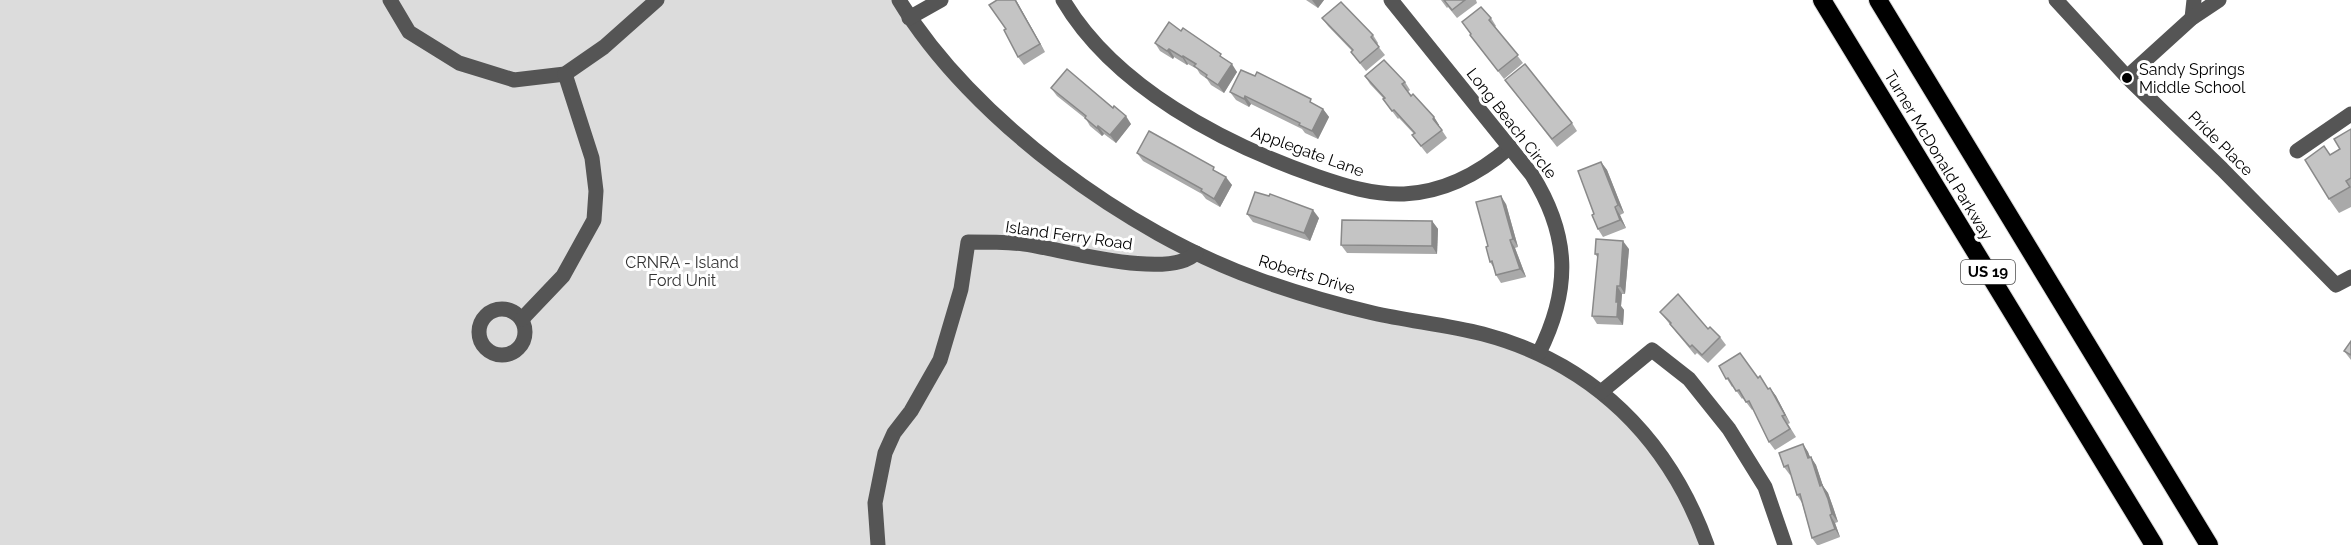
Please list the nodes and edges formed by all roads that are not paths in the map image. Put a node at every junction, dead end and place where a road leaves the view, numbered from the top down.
1 (390, 0) edge
2 (657, 0) edge
3 (899, 0) edge
4 (941, 0) edge
5 (1063, 0) edge
6 (1391, 0) edge
7 (1822, 0) edge
8 (1878, 0) edge
9 (2056, 0) edge
10 (2194, 0) edge
11 (2219, 0) edge
12 (909, 18) junction
13 (2192, 18) junction
14 (565, 74) junction
15 (2127, 78) junction
16 (2351, 114) edge
17 (1510, 147) junction
18 (2297, 151) dead end
19 (1196, 253) junction
20 (2351, 277) edge
21 (522, 319) dead end
22 (1539, 353) junction
23 (1601, 392) junction
24 (878, 545) edge
25 (1707, 545) edge
26 (1785, 545) edge
27 (2154, 545) edge
28 (2209, 545) edge

1 - 14 street
2 - 14 street
3 - 12 street, Roberts Drive
4 - 12 street
5 - 17 street, Applegate Lane
6 - 17 street, Long Beach Circle
7 - 27 highway, Turner McDonald Parkway / US 19
8 - 28 highway, Turner McDonald Parkway / US 19
9 - 15 street, Pride Place
10 - 13 street
11 - 13 street
12 - 19 street, Roberts Drive
13 - 15 street
14 - 21 street
15 - 20 street, Pride Place
16 - 18 street
17 - 22 street, Long Beach Circle
19 - 22 street, Roberts Drive
19 - 24 street, Island Ferry Road
22 - 23 street, Roberts Drive
23 - 25 street, Roberts Drive
23 - 26 street

